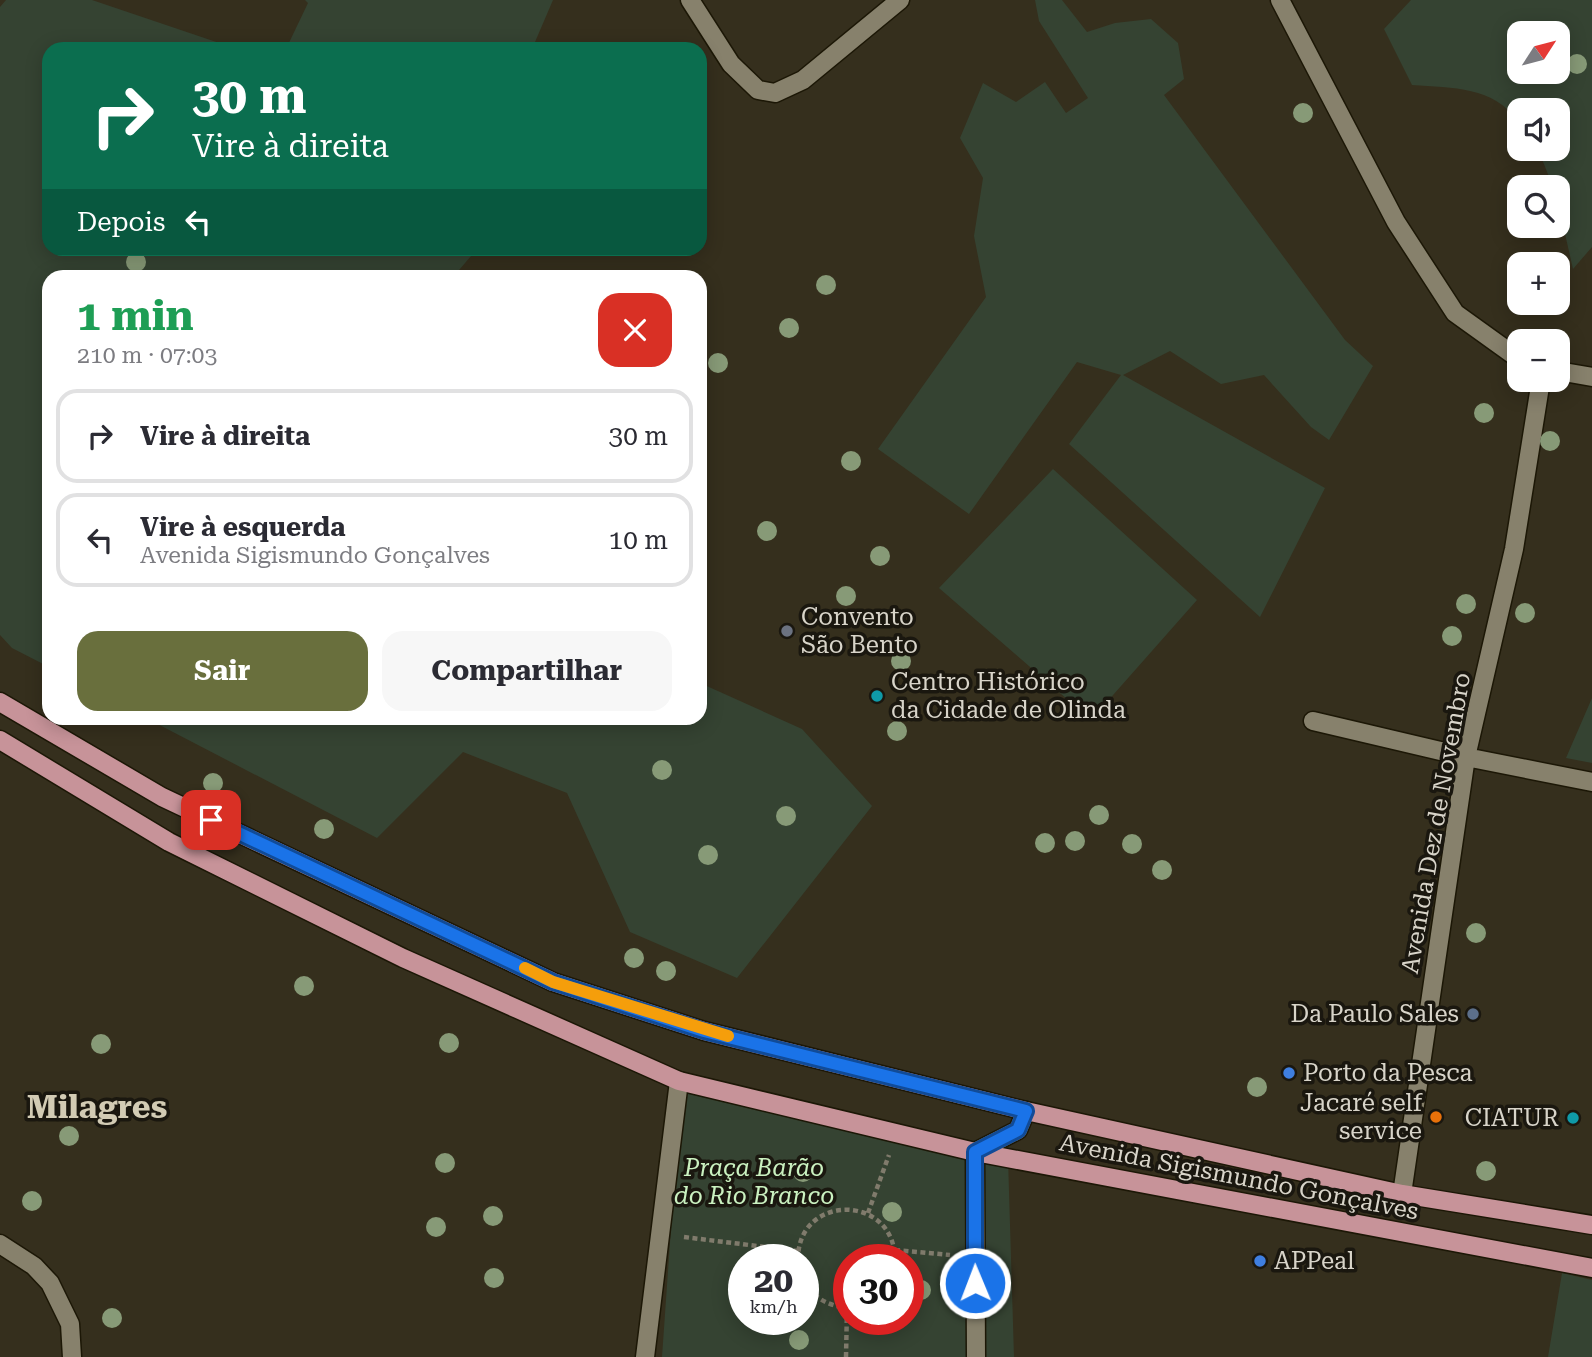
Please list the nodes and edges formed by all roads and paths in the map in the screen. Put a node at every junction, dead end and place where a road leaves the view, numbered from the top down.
1 (690, 0) edge
2 (900, 0) edge
3 (1280, 0) edge
4 (1507, 350) edge
5 (1570, 373) edge
6 (1592, 377) edge
7 (1539, 392) edge
8 (0, 702) edge
9 (1313, 721) dead end
10 (0, 740) edge
11 (1466, 757) junction
12 (1592, 782) edge
13 (679, 1081) junction
14 (1026, 1111) junction
15 (894, 1143) dead end
16 (975, 1152) junction
17 (1402, 1194) junction
18 (868, 1213) junction
19 (1592, 1225) edge
20 (679, 1236) dead end
21 (0, 1244) edge
22 (742, 1244) edge
23 (800, 1244) edge
24 (893, 1244) edge
25 (924, 1253) edge
26 (975, 1258) junction
27 (1592, 1268) edge
28 (847, 1335) edge
29 (72, 1357) edge
30 (645, 1357) edge
31 (846, 1357) edge
32 (976, 1357) edge

1 - 2 street
3 - 4 street
5 - 6 street
7 - 11 street, Avenida Dez de Novembro
8 - 14 main road, Avenida Sigismundo Gonçalves
9 - 11 street
10 - 13 main road, Avenida Sigismundo Gonçalves
11 - 12 street
11 - 17 street, Avenida Dez de Novembro
13 - 16 main road, Avenida Sigismundo Gonçalves
13 - 30 street
14 - 16 street
14 - 17 main road, Avenida Sigismundo Gonçalves
15 - 18 path
16 - 26 street
16 - 27 main road, Avenida Sigismundo Gonçalves
17 - 19 main road, Avenida Sigismundo Gonçalves
18 - 23 path
18 - 24 path
20 - 22 path
21 - 29 street
25 - 26 path
26 - 32 street
28 - 31 path

